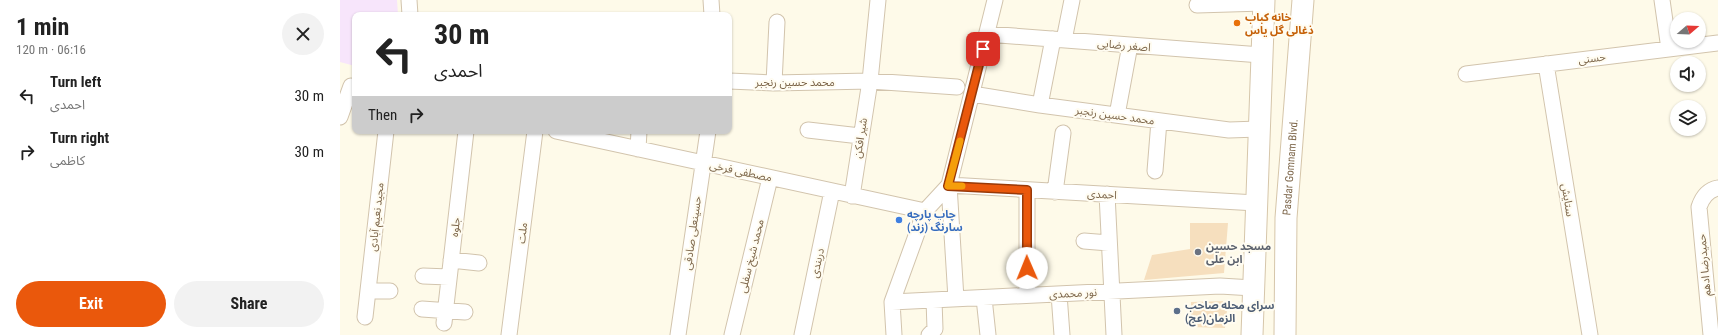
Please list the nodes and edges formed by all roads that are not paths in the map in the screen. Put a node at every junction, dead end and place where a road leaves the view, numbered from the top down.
1 (409, 0) edge
2 (711, 0) edge
3 (878, 0) edge
4 (995, 0) edge
5 (1072, 0) edge
6 (1302, 0) edge
7 (1662, 0) edge
8 (1264, 1) edge
9 (1197, 5) dead end
10 (410, 12) edge
11 (712, 12) edge
12 (777, 22) dead end
13 (987, 34) junction
14 (1059, 39) junction
15 (1718, 43) edge
16 (1130, 45) junction
17 (1668, 49) junction
18 (1261, 55) junction
19 (1546, 64) junction
20 (1466, 74) dead end
21 (870, 80) junction
22 (732, 81) edge
23 (774, 83) junction
24 (349, 86) edge
25 (957, 87) dead end
26 (972, 94) junction
27 (1040, 105) junction
28 (1117, 115) junction
29 (340, 117) edge
30 (1159, 121) junction
31 (1259, 129) junction
32 (808, 130) dead end
33 (1063, 133) dead end
34 (386, 134) edge
35 (466, 134) edge
36 (535, 134) edge
37 (570, 134) edge
38 (639, 134) edge
39 (707, 134) edge
40 (860, 136) junction
41 (638, 149) junction
42 (702, 163) junction
43 (1155, 171) dead end
44 (770, 178) junction
45 (948, 186) junction
46 (1718, 188) edge
47 (1027, 190) junction
48 (832, 191) junction
49 (1055, 192) junction
50 (1107, 194) junction
51 (852, 196) junction
52 (1256, 204) junction
53 (925, 212) junction
54 (1084, 241) dead end
55 (1109, 243) junction
56 (451, 260) junction
57 (480, 264) dead end
58 (423, 276) dead end
59 (449, 277) junction
60 (1253, 288) junction
61 (390, 291) dead end
62 (1112, 291) junction
63 (1059, 294) junction
64 (1027, 295) junction
65 (984, 298) junction
66 (956, 299) junction
67 (934, 300) junction
68 (892, 302) junction
69 (422, 309) dead end
70 (465, 312) dead end
71 (445, 317) junction
72 (509, 335) edge
73 (678, 335) edge
74 (732, 335) edge
75 (802, 335) edge
76 (894, 335) edge
77 (929, 335) edge
78 (988, 335) edge
79 (1062, 335) edge
80 (1114, 335) edge
81 (1252, 335) edge
82 (1285, 335) edge
83 (1590, 335) edge
84 (1711, 335) edge

1 - 10 street
2 - 11 street
3 - 21 street, شیر افکن
4 - 13 street
5 - 14 street
6 - 82 main road, Pasdar Gomnam Blvd.
7 - 17 street
8 - 9 street
8 - 18 main road
12 - 23 street
13 - 14 street, اصغر رضایی
13 - 26 street
14 - 16 street, اصغر رضایی
14 - 27 street
15 - 17 street, حسنی
16 - 18 street, اصغر رضایی
16 - 28 street
17 - 19 street, حسنی
18 - 31 main road
19 - 20 street, حسنی
19 - 83 street, ستایش
21 - 23 street, محمد حسین رنجبر
21 - 25 street, محمد حسین رنجبر
21 - 40 street, شیر افکن
22 - 23 street, محمد حسین رنجبر
24 - 29 street
26 - 27 street, محمد حسین رنجبر
26 - 45 street
27 - 28 street, محمد حسین رنجبر
28 - 30 street, محمد حسین رنجبر
30 - 31 street, محمد حسین رنجبر
30 - 43 street
31 - 52 main road
32 - 40 street
33 - 49 street
34 - 61 street, مجید نعیم آبادی
35 - 56 street, جلوه
36 - 72 street, ملت
37 - 41 street, مصطفی فرخی
38 - 41 street
39 - 42 street, حسینعلی صادقی
40 - 51 street, شیر افکن
41 - 42 street, مصطفی فرخی
42 - 44 street, مصطفی فرخی
42 - 73 street, حسینعلی صادقی
44 - 48 street, مصطفی فرخی
44 - 74 street, محمد شیخ سفلی
45 - 47 street, احمدی
45 - 53 street
45 - 66 street
46 - 84 street, حمیدرضا ادهم
47 - 49 street, احمدی
47 - 64 street
48 - 51 street, مصطفی فرخی
48 - 75 street, دربندی
49 - 50 street, احمدی
50 - 52 street, احمدی
50 - 55 street
51 - 53 street, مصطفی فرخی
52 - 60 main road
53 - 68 street
54 - 55 street
55 - 62 street
56 - 57 street
56 - 59 street, جلوه
58 - 59 street
59 - 71 street, جلوه
60 - 62 street, نور محمدی
60 - 81 main road
62 - 63 street, نور محمدی
62 - 80 street
63 - 64 street, نور محمدی
63 - 79 street
64 - 65 street, نور محمدی
65 - 66 street, نور محمدی
65 - 78 street
66 - 67 street, نور محمدی
67 - 68 street, نور محمدی
67 - 77 street
68 - 76 street
69 - 71 street
70 - 71 street

